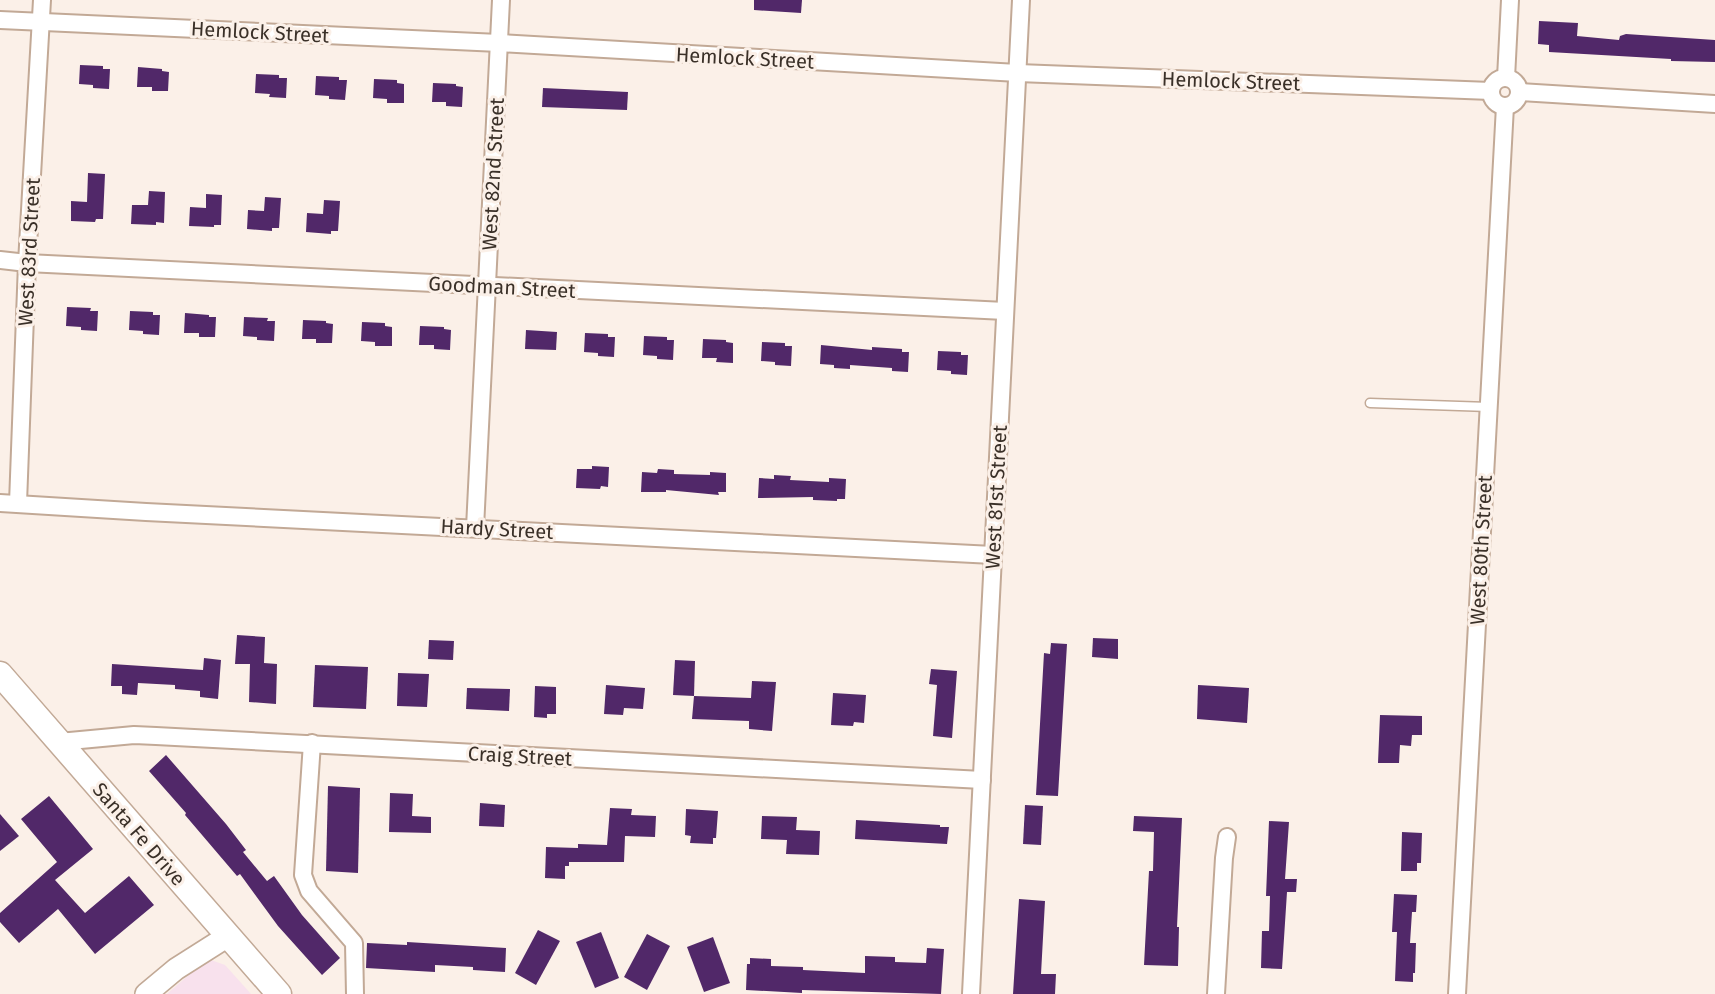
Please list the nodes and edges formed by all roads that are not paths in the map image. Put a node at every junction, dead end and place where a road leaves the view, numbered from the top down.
1 (42, 0) edge
2 (501, 0) edge
3 (1021, 0) edge
4 (1510, 0) edge
5 (0, 20) edge
6 (41, 22) junction
7 (499, 43) junction
8 (1018, 73) junction
9 (1506, 78) junction
10 (1491, 91) junction
11 (1519, 93) junction
12 (1715, 104) edge
13 (1504, 106) junction
14 (0, 260) edge
15 (27, 263) junction
16 (488, 286) junction
17 (1005, 311) junction
18 (1370, 403) dead end
19 (1489, 407) junction
20 (0, 503) edge
21 (18, 503) junction
22 (475, 528) junction
23 (993, 555) junction
24 (7, 686) edge
25 (59, 742) junction
26 (312, 743) junction
27 (982, 780) junction
28 (1227, 837) dead end
29 (228, 936) junction
30 (271, 989) edge
31 (146, 994) edge
32 (356, 994) edge
33 (971, 994) edge
34 (1216, 994) edge
35 (1457, 994) edge

1 - 6 street, West 83rd Street
2 - 7 street, West 82nd Street
3 - 8 street, West 81st Street
4 - 9 street
5 - 6 street, Hemlock Street
6 - 7 street, Hemlock Street
6 - 15 street, West 83rd Street
7 - 8 street, Hemlock Street
7 - 16 street, West 82nd Street
8 - 10 street, Hemlock Street
8 - 17 street, West 81st Street
9 - 10 street
9 - 11 street
10 - 13 street
11 - 12 street
11 - 13 street
13 - 19 street, West 80th Street
14 - 15 street, Goodman Street
15 - 16 street, Goodman Street
15 - 21 street, West 83rd Street
16 - 17 street, Goodman Street
16 - 22 street, West 82nd Street
17 - 23 street, West 81st Street
18 - 19 lane
19 - 35 street, West 80th Street
20 - 21 street, Hardy Street
21 - 22 street, Hardy Street
22 - 23 street, Hardy Street
23 - 27 street, West 81st Street
24 - 25 main road, Santa Fe Drive
25 - 26 street, Craig Street
25 - 29 main road, Santa Fe Drive
26 - 27 street, Craig Street
26 - 32 street
27 - 33 street, West 81st Street
28 - 34 street
29 - 30 main road, Santa Fe Drive
29 - 31 street

